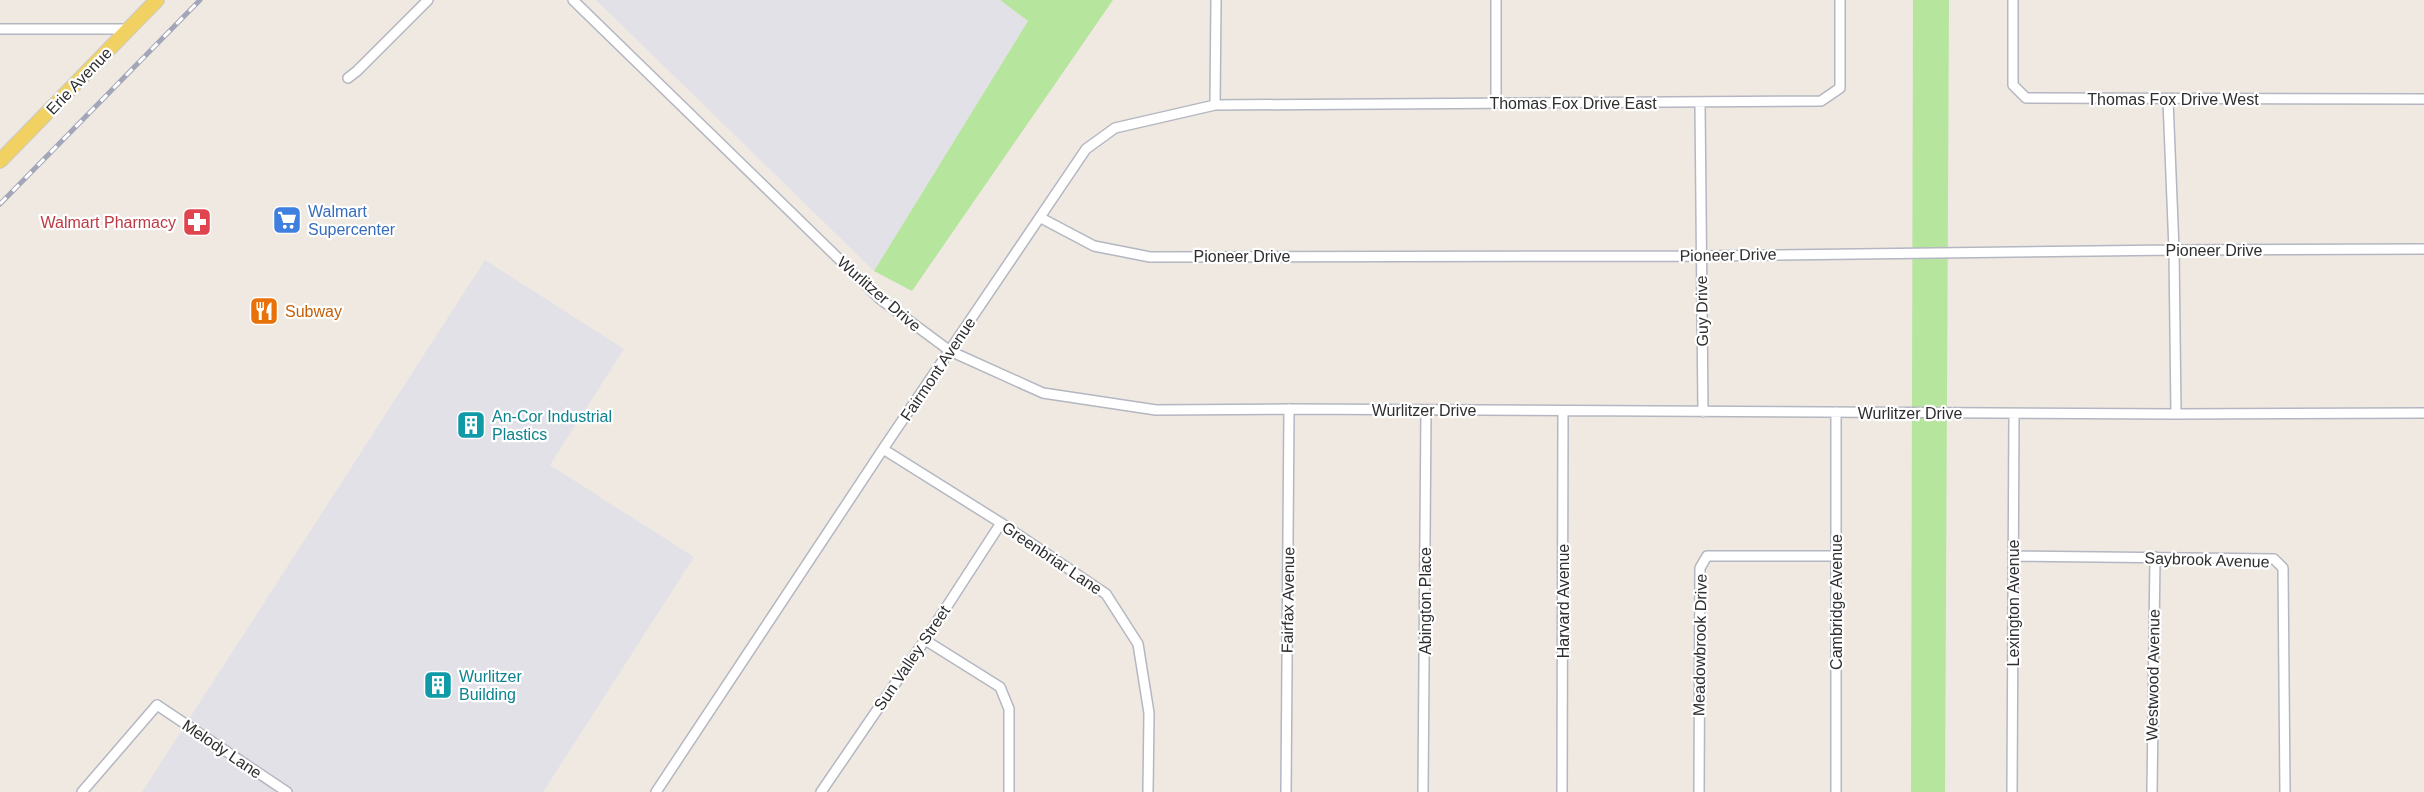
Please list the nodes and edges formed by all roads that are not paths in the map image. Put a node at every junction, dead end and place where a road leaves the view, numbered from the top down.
1 (157, 0) edge
2 (428, 0) edge
3 (573, 0) edge
4 (1216, 0) edge
5 (1496, 0) edge
6 (1840, 0) edge
7 (2013, 0) edge
8 (0, 29) edge
9 (130, 29) junction
10 (348, 78) dead end
11 (2424, 99) edge
12 (2168, 100) junction
13 (1496, 102) junction
14 (1700, 103) junction
15 (1215, 105) junction
16 (0, 161) edge
17 (1041, 218) junction
18 (2174, 249) junction
19 (2424, 249) edge
20 (1702, 256) junction
21 (950, 351) junction
22 (1289, 409) junction
23 (1426, 410) junction
24 (1563, 411) junction
25 (1703, 412) junction
26 (1836, 412) junction
27 (2424, 413) edge
28 (2014, 414) junction
29 (2176, 414) junction
30 (883, 449) junction
31 (1001, 523) junction
32 (1836, 556) junction
33 (2013, 556) junction
34 (2155, 557) junction
35 (925, 640) junction
36 (82, 792) edge
37 (286, 792) edge
38 (657, 792) edge
39 (821, 792) edge
40 (1009, 792) edge
41 (1148, 792) edge
42 (1286, 792) edge
43 (1424, 792) edge
44 (1562, 792) edge
45 (1699, 792) edge
46 (1836, 792) edge
47 (2012, 792) edge
48 (2152, 792) edge
49 (2285, 792) edge

1 - 9 main road, Erie Avenue
2 - 10 street
3 - 21 street, Wurlitzer Drive
4 - 15 street
5 - 13 street
6 - 14 street, Thomas Fox Drive East
7 - 12 street, Thomas Fox Drive West
8 - 9 street
9 - 16 main road, Erie Avenue
11 - 12 street, Thomas Fox Drive West
12 - 18 street
13 - 14 street, Thomas Fox Drive East
13 - 15 street, Thomas Fox Drive East
14 - 20 street, Guy Drive
15 - 17 street, Fairmont Avenue
17 - 20 street, Pioneer Drive
17 - 21 street, Fairmont Avenue
18 - 19 street, Pioneer Drive
18 - 20 street, Pioneer Drive
18 - 29 street
20 - 25 street, Guy Drive
21 - 22 street, Wurlitzer Drive
21 - 30 street, Fairmont Avenue
22 - 23 street, Wurlitzer Drive
22 - 42 street, Fairfax Avenue
23 - 24 street, Wurlitzer Drive
23 - 43 street, Abington Place
24 - 25 street, Wurlitzer Drive
24 - 44 street, Harvard Avenue
25 - 26 street, Wurlitzer Drive
26 - 28 street, Wurlitzer Drive
26 - 32 street, Cambridge Avenue
27 - 29 street, Wurlitzer Drive
28 - 29 street, Wurlitzer Drive
28 - 33 street, Lexington Avenue
30 - 31 street, Greenbriar Lane
30 - 38 street, Fairmont Avenue
31 - 35 street, Sun Valley Street
31 - 41 street, Greenbriar Lane
32 - 45 street, Meadowbrook Drive
32 - 46 street, Cambridge Avenue
33 - 34 street, Saybrook Avenue
33 - 47 street, Lexington Avenue
34 - 48 street, Westwood Avenue
34 - 49 street, Saybrook Avenue
35 - 39 street, Sun Valley Street
35 - 40 street
36 - 37 street, Melody Lane

